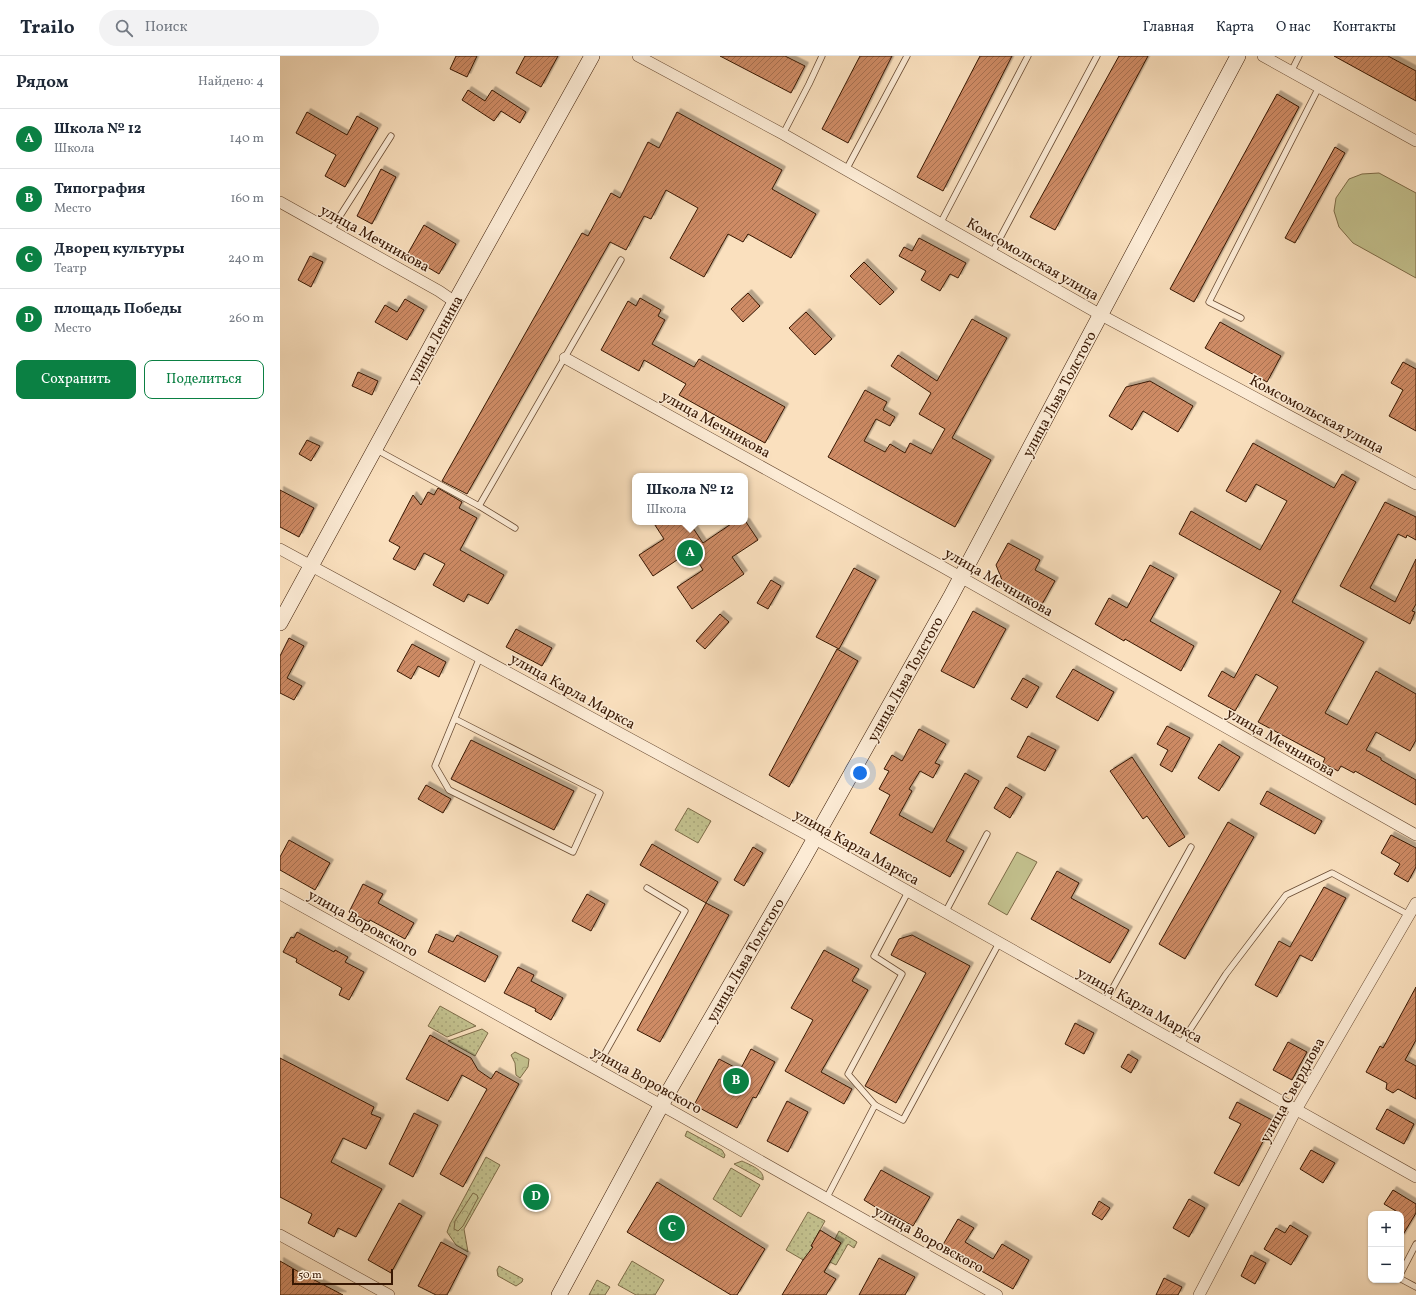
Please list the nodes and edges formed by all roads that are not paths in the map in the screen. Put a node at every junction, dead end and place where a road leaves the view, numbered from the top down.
1 (592, 56) edge
2 (638, 56) edge
3 (822, 56) edge
4 (906, 56) edge
5 (1028, 56) edge
6 (1097, 56) edge
7 (1238, 56) edge
8 (1263, 56) edge
9 (1299, 56) edge
10 (1291, 72) junction
11 (1319, 87) junction
12 (783, 134) junction
13 (391, 136) dead end
14 (1416, 141) edge
15 (846, 170) junction
16 (280, 202) edge
17 (940, 224) junction
18 (331, 230) junction
19 (992, 253) junction
20 (621, 260) dead end
21 (455, 302) junction
22 (1101, 315) junction
23 (1241, 318) dead end
24 (565, 358) junction
25 (375, 449) junction
26 (1416, 484) edge
27 (479, 506) junction
28 (515, 528) dead end
29 (280, 549) edge
30 (312, 565) junction
31 (961, 578) junction
32 (280, 623) edge
33 (480, 657) junction
34 (455, 719) junction
35 (987, 834) dead end
36 (1416, 835) edge
37 (815, 839) junction
38 (1191, 847) dead end
39 (647, 888) dead end
40 (908, 892) junction
41 (280, 894) edge
42 (1416, 903) edge
43 (945, 913) junction
44 (1409, 915) junction
45 (999, 943) junction
46 (1105, 1002) junction
47 (1180, 1045) junction
48 (596, 1069) junction
49 (875, 1105) junction
50 (661, 1106) junction
51 (1296, 1110) junction
52 (1416, 1177) edge
53 (826, 1199) junction
54 (280, 1235) edge
55 (1416, 1244) edge
56 (1404, 1267) edge
57 (1404, 1281) edge
58 (1416, 1287) edge
59 (389, 1295) edge
60 (560, 1295) edge
61 (997, 1295) edge
62 (1199, 1295) edge

1 - 21 street, улица Ленина
2 - 12 street, Комсомольская улица
3 - 12 lane
4 - 15 lane
5 - 17 lane
6 - 19 lane
7 - 22 street, улица Льва Толстого
8 - 10 street
9 - 10 lane
10 - 11 street
11 - 14 street
11 - 23 lane
12 - 15 street, Комсомольская улица
13 - 18 lane
15 - 17 street, Комсомольская улица
16 - 18 street, улица Мечникова
17 - 19 street, Комсомольская улица
18 - 21 street, улица Мечникова
19 - 22 street, Комсомольская улица
20 - 24 lane
21 - 25 street, улица Ленина
22 - 26 street, Комсомольская улица
22 - 31 street, улица Льва Толстого
24 - 27 lane
24 - 31 street, улица Мечникова
25 - 27 lane
25 - 30 street, улица Ленина
27 - 28 lane
29 - 30 street, улица Карла Маркса
30 - 32 street, улица Ленина
30 - 33 street, улица Карла Маркса
31 - 36 street, улица Мечникова
31 - 37 street, улица Льва Толстого
33 - 34 lane
33 - 37 street, улица Карла Маркса
34 - 34 lane
35 - 43 lane
37 - 40 street, улица Карла Маркса
37 - 50 street, улица Льва Толстого
38 - 46 lane
39 - 48 lane
40 - 43 street, улица Карла Маркса
40 - 49 lane
41 - 48 street, улица Воровского
42 - 44 street, улица Свердлова
43 - 45 street, улица Карла Маркса
44 - 47 lane
44 - 51 street, улица Свердлова
45 - 46 street, улица Карла Маркса
45 - 49 lane
46 - 47 street, улица Карла Маркса
47 - 51 street, улица Карла Маркса
48 - 50 street, улица Воровского
49 - 53 lane
50 - 53 street, улица Воровского
50 - 60 street, улица Льва Толстого
51 - 52 street, улица Карла Маркса
51 - 62 street, улица Свердлова
53 - 61 street, улица Воровского
54 - 59 street
55 - 56 lane
57 - 58 lane

